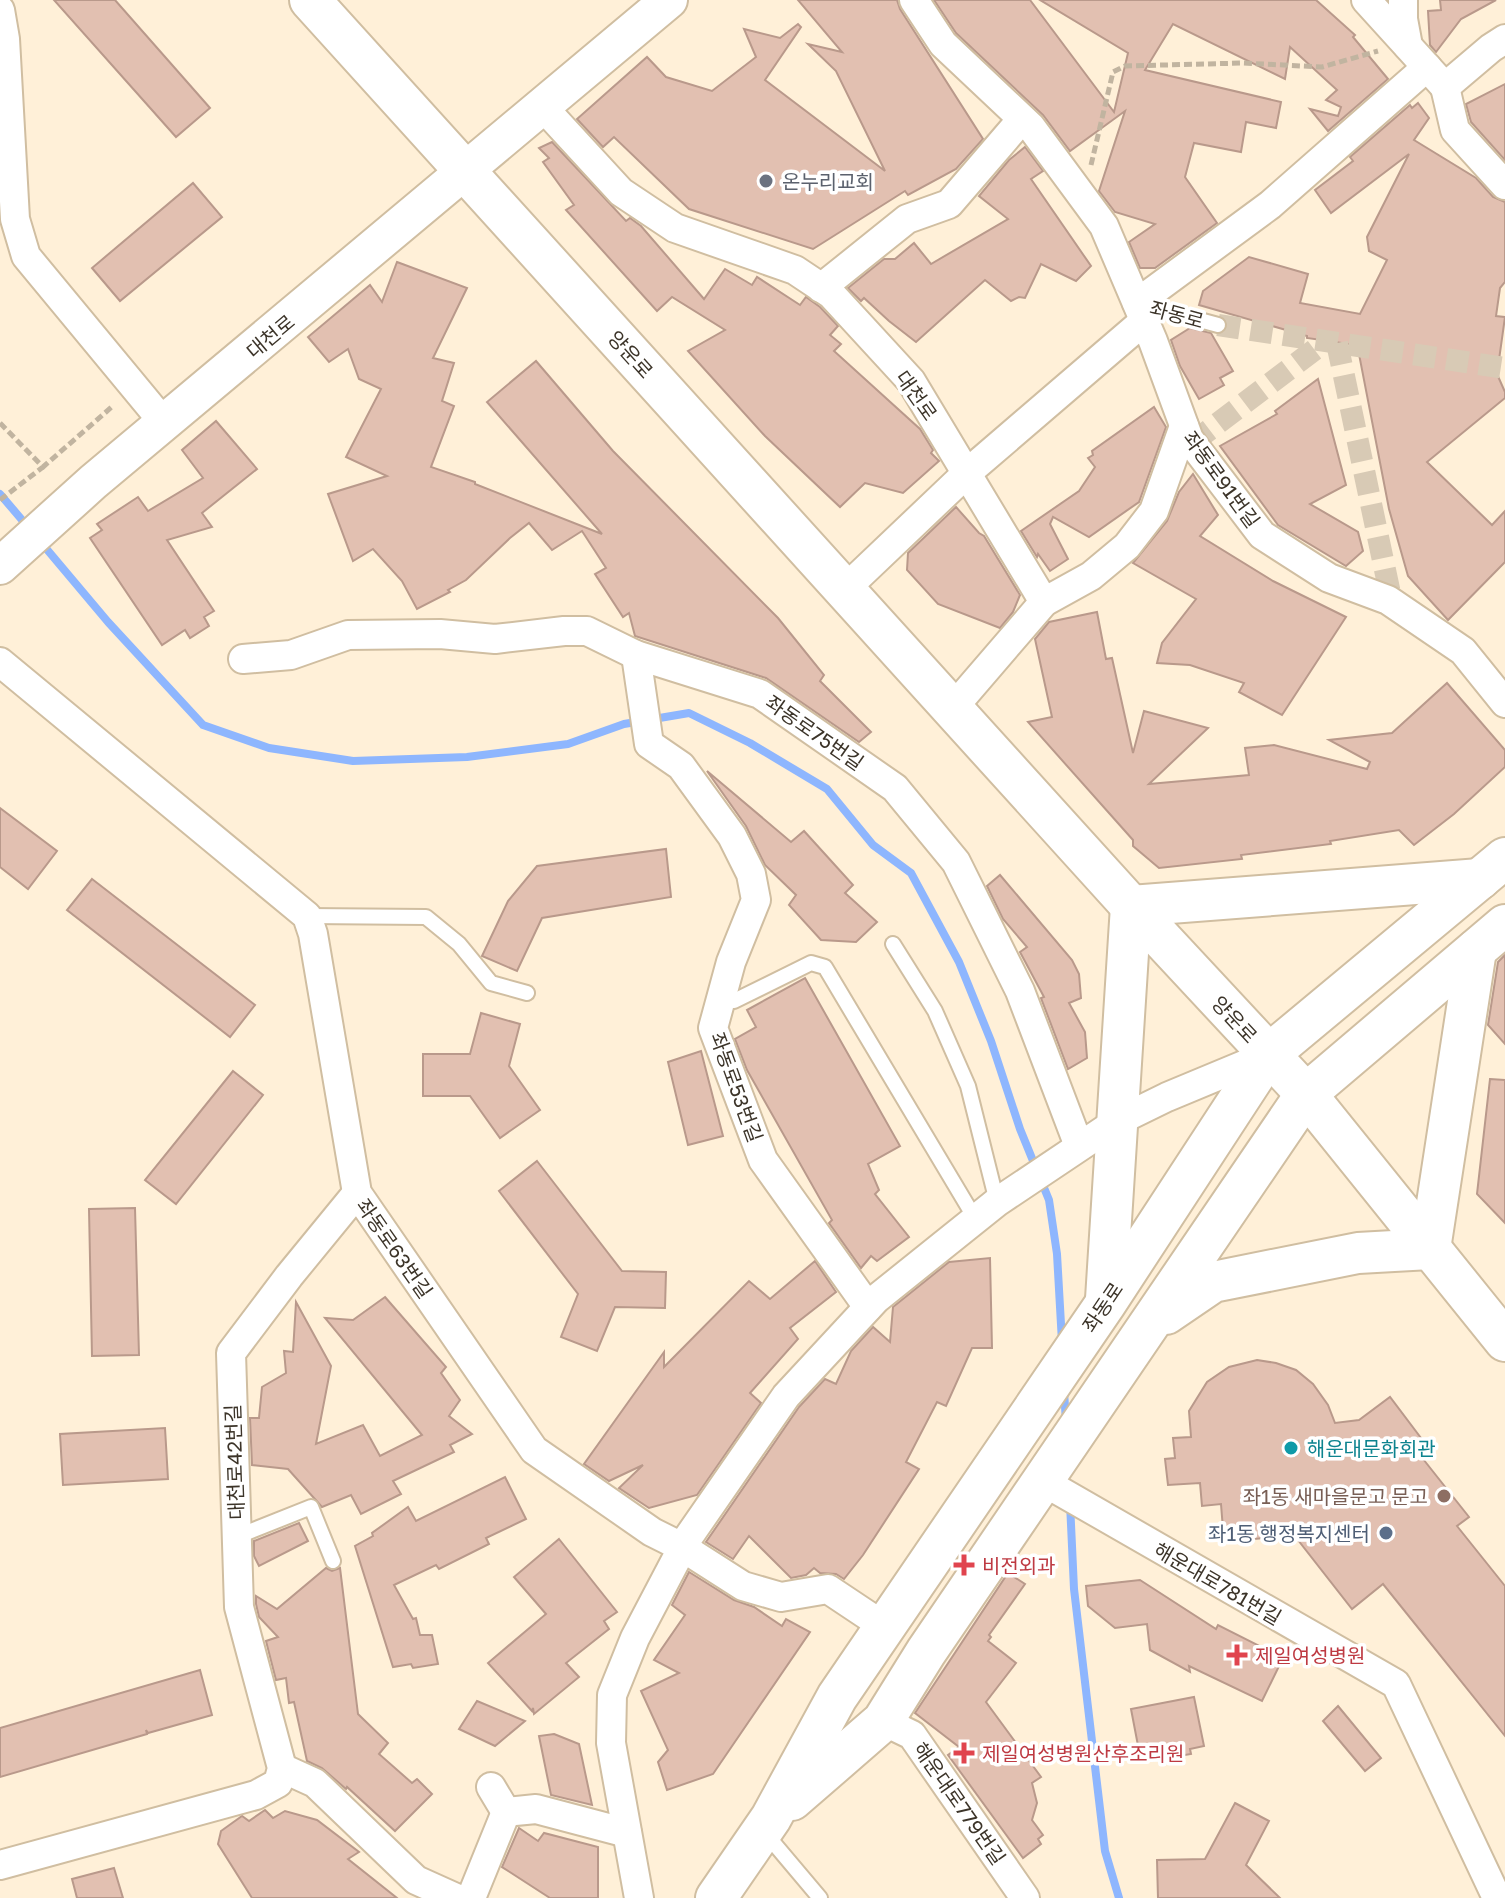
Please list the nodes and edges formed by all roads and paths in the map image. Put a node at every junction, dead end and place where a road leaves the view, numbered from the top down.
1 (310, 0) edge
2 (669, 0) edge
3 (914, 0) edge
4 (1366, 0) edge
5 (1403, 0) edge
6 (0, 10) edge
7 (1505, 39) edge
8 (1420, 60) junction
9 (542, 106) junction
10 (1022, 119) junction
11 (466, 172) junction
12 (1505, 185) edge
13 (1078, 191) junction
14 (821, 288) junction
15 (1140, 312) junction
16 (1218, 325) tunnel mouth
17 (135, 388) junction
18 (0, 423) edge
19 (165, 424) junction
20 (1184, 426) junction
21 (43, 467) junction
22 (969, 477) junction
23 (0, 500) edge
24 (0, 566) edge
25 (844, 590) junction
26 (1044, 602) junction
27 (636, 655) junction
28 (243, 659) dead end
29 (0, 662) edge
30 (1505, 703) edge
31 (952, 709) junction
32 (1492, 868) edge
33 (1131, 906) junction
34 (307, 916) junction
35 (1490, 938) edge
36 (893, 944) dead end
37 (527, 993) dead end
38 (734, 1001) dead end
39 (1268, 1055) junction
40 (1306, 1094) junction
41 (1118, 1121) junction
42 (1079, 1146) junction
43 (357, 1193) junction
44 (986, 1211) junction
45 (1430, 1249) junction
46 (1106, 1303) junction
47 (868, 1307) junction
48 (1500, 1323) edge
49 (1146, 1328) junction
50 (1044, 1482) junction
51 (236, 1537) junction
52 (682, 1547) junction
53 (333, 1561) dead end
54 (885, 1627) junction
55 (883, 1721) junction
56 (282, 1768) junction
57 (491, 1787) dead end
58 (506, 1812) junction
59 (767, 1825) junction
60 (627, 1833) junction
61 (0, 1865) edge
62 (415, 1890) edge
63 (456, 1898) edge
64 (471, 1898) edge
65 (639, 1898) edge
66 (716, 1898) edge
67 (820, 1898) edge
68 (1025, 1898) edge
69 (1497, 1898) edge

1 - 11 main road, 양운로
2 - 9 street, 대천로
3 - 10 street, 좌동로91번길
4 - 8 street
5 - 8 street
6 - 17 street
7 - 8 street
8 - 12 street
8 - 13 path
8 - 15 street
9 - 11 street, 대천로
9 - 14 street, 대천로
10 - 13 street, 좌동로91번길
10 - 14 street
11 - 19 street, 대천로
11 - 25 main road, 양운로
13 - 15 street, 좌동로91번길
14 - 22 street, 대천로
15 - 16 lane, 좌동로
15 - 20 street, 좌동로91번길
15 - 22 street
17 - 19 street
17 - 21 path
18 - 21 path
19 - 24 street, 대천로
20 - 26 street
20 - 30 street, 좌동로91번길
21 - 23 path
22 - 25 street
22 - 26 street
25 - 31 main road, 양운로
26 - 31 street
27 - 28 street, 좌동로75번길
27 - 42 street, 좌동로75번길
27 - 47 street, 좌동로53번길
29 - 34 street
31 - 33 main road, 양운로
32 - 33 main road
32 - 39 main road, 좌동로
33 - 39 main road, 양운로
33 - 41 main road
34 - 37 lane
34 - 43 street, 좌동로63번길
35 - 40 main road, 좌동로
35 - 45 main road
36 - 44 lane
38 - 44 lane
39 - 40 main road, 양운로
39 - 41 street
39 - 46 main road, 좌동로
40 - 45 main road, 양운로
40 - 49 main road, 좌동로
41 - 42 street
41 - 46 main road
42 - 44 street
43 - 51 street, 대천로42번길
43 - 52 street, 좌동로63번길
44 - 47 street
45 - 48 main road, 양운로
45 - 49 main road
46 - 54 main road, 좌동로
47 - 52 street
49 - 50 main road, 좌동로
50 - 55 main road, 좌동로
50 - 69 street, 해운대로781번길
51 - 53 lane
51 - 56 street, 대천로42번길
52 - 54 street, 좌동로63번길
52 - 60 street
54 - 59 main road, 좌동로
55 - 59 main road, 좌동로
55 - 68 street, 해운대로779번길
56 - 61 street
56 - 62 street
57 - 58 street
58 - 60 street
58 - 64 street
59 - 66 main road, 좌동로
59 - 67 lane
60 - 65 street
62 - 63 street

